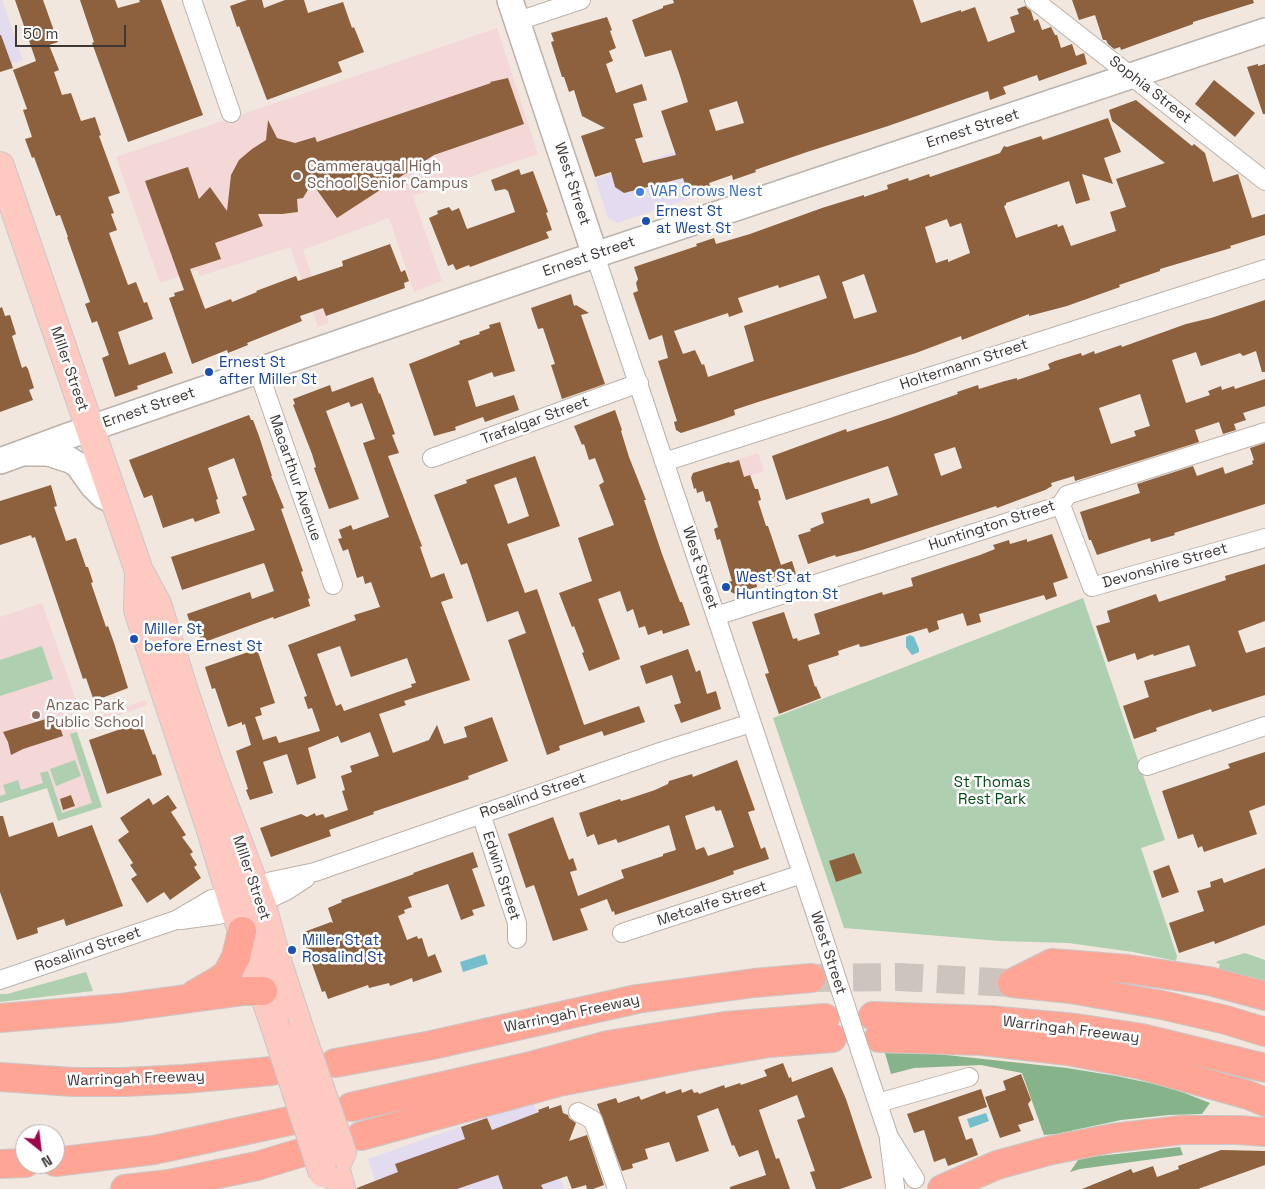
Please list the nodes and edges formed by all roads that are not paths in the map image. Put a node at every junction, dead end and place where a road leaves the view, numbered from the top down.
1 (192, 0) edge
2 (581, 0) edge
3 (1034, 0) edge
4 (514, 11) edge
5 (1265, 31) edge
6 (1131, 76) junction
7 (230, 112) dead end
8 (0, 166) edge
9 (1265, 181) edge
10 (595, 255) junction
11 (1265, 269) edge
12 (258, 370) junction
13 (639, 383) junction
14 (90, 429) junction
15 (1265, 432) edge
16 (11, 457) edge
17 (432, 458) dead end
18 (664, 462) junction
19 (116, 502) junction
20 (1061, 505) junction
21 (1265, 538) edge
22 (139, 571) junction
23 (333, 585) dead end
24 (716, 616) junction
25 (752, 723) junction
26 (1265, 726) edge
27 (1146, 766) dead end
28 (481, 814) junction
29 (802, 874) junction
30 (244, 905) junction
31 (622, 933) dead end
32 (517, 939) dead end
33 (811, 978) tunnel mouth
34 (0, 980) edge
35 (263, 991) junction
36 (1265, 996) edge
37 (187, 998) junction
38 (0, 1018) edge
39 (288, 1019) junction
40 (1265, 1032) edge
41 (871, 1034) junction
42 (335, 1063) dead end
43 (1265, 1068) edge
44 (272, 1071) dead end
45 (0, 1077) edge
46 (969, 1077) dead end
47 (1265, 1102) edge
48 (878, 1104) junction
49 (351, 1107) dead end
50 (578, 1112) dead end
51 (289, 1121) dead end
52 (1265, 1132) edge
53 (889, 1137) junction
54 (300, 1153) dead end
55 (65, 1161) edge
56 (15, 1163) edge
57 (0, 1164) edge
58 (341, 1170) edge
59 (919, 1184) edge
60 (895, 1188) edge
61 (125, 1189) edge
62 (617, 1189) edge
63 (942, 1189) edge

1 - 7 street
2 - 4 street
3 - 6 street, Sophia Street
4 - 10 street, West Street
5 - 6 street, Ernest Street
6 - 9 street, Sophia Street
6 - 10 street, Ernest Street
8 - 14 main road, Miller Street
10 - 12 street, Ernest Street
10 - 13 street, West Street
11 - 18 street, Holtermann Street
12 - 14 street, Ernest Street
12 - 23 street, Macarthur Avenue
13 - 17 street, Trafalgar Street
13 - 18 street, West Street
14 - 16 street, Ernest Street
14 - 19 main road, Miller Street
15 - 20 street, Huntington Street
16 - 19 street
18 - 24 street, West Street
19 - 22 main road, Miller Street
20 - 21 street, Devonshire Street
20 - 24 street, Huntington Street
22 - 30 main road, Miller Street
22 - 30 main road, Miller Street
24 - 25 street, West Street
25 - 28 street, Rosalind Street
25 - 29 street, West Street
26 - 27 street
28 - 30 street, Rosalind Street
28 - 32 street, Edwin Street
29 - 31 street, Metcalfe Street
29 - 41 street, West Street, bridge
30 - 34 street, Rosalind Street
30 - 35 main road, Miller Street
30 - 37 highway
30 - 39 main road, Miller Street
33 - 42 highway, Warringah Freeway
35 - 37 highway
35 - 39 main road, Miller Street
36 - 40 highway
37 - 38 highway
39 - 58 main road, Miller Street, bridge
41 - 43 highway, Warringah Freeway
41 - 47 highway
41 - 48 street, West Street
44 - 45 highway, Warringah Freeway
46 - 48 street
48 - 53 street, West Street
49 - 58 highway
50 - 62 street
51 - 55 highway
52 - 63 highway
53 - 59 street, West Street
53 - 60 street, West Street
54 - 61 highway
56 - 57 highway
59 - 60 street

